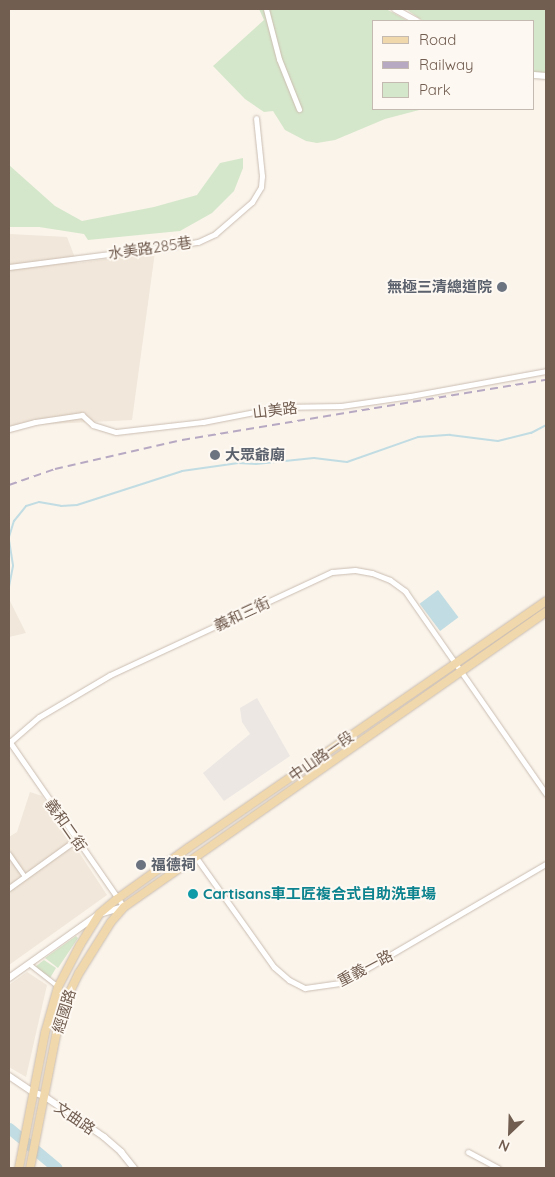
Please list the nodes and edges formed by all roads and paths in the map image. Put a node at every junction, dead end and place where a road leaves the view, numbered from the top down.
1 (266, 9) edge
2 (395, 9) edge
3 (416, 20) edge
4 (299, 110) dead end
5 (256, 118) dead end
6 (9, 267) edge
7 (546, 371) edge
8 (9, 429) edge
9 (546, 601) edge
10 (546, 612) edge
11 (456, 663) junction
12 (462, 671) junction
13 (9, 742) edge
14 (546, 794) edge
15 (77, 839) junction
16 (9, 854) edge
17 (195, 856) junction
18 (546, 864) edge
19 (25, 877) junction
20 (9, 888) edge
21 (116, 899) junction
22 (124, 907) junction
23 (98, 914) junction
24 (29, 964) junction
25 (9, 978) edge
26 (58, 987) junction
27 (9, 1076) edge
28 (33, 1092) junction
29 (44, 1096) junction
30 (468, 1152) dead end
31 (18, 1168) edge
32 (30, 1168) edge
33 (134, 1168) edge
34 (498, 1168) edge

1 - 4 street
2 - 3 street
5 - 6 street, 水美路285巷
7 - 8 street, 山美路
9 - 11 main road, 中山路一段
10 - 12 main road, 中山路一段
11 - 12 street, 義和三街
11 - 13 street, 義和三街
11 - 21 main road, 中山路一段
12 - 14 street, 義和三街
12 - 17 main road, 中山路一段
13 - 15 street, 義和二街
15 - 19 street
15 - 21 street, 義和二街
16 - 19 street
17 - 18 street, 重義一路
17 - 22 main road, 中山路一段
19 - 20 street
21 - 22 street, 義和二街
21 - 23 main road, 中山路一段
22 - 23 street, 中山路一段
22 - 29 main road, 經國路
23 - 24 street, 中山路一段
23 - 26 main road, 經國路
24 - 25 street, 中山路一段
24 - 26 street
26 - 28 main road, 經國路
27 - 28 street, 文曲路
28 - 29 street, 文曲路
28 - 31 main road, 經國路
29 - 32 main road, 經國路
29 - 33 street, 文曲路
30 - 34 street

